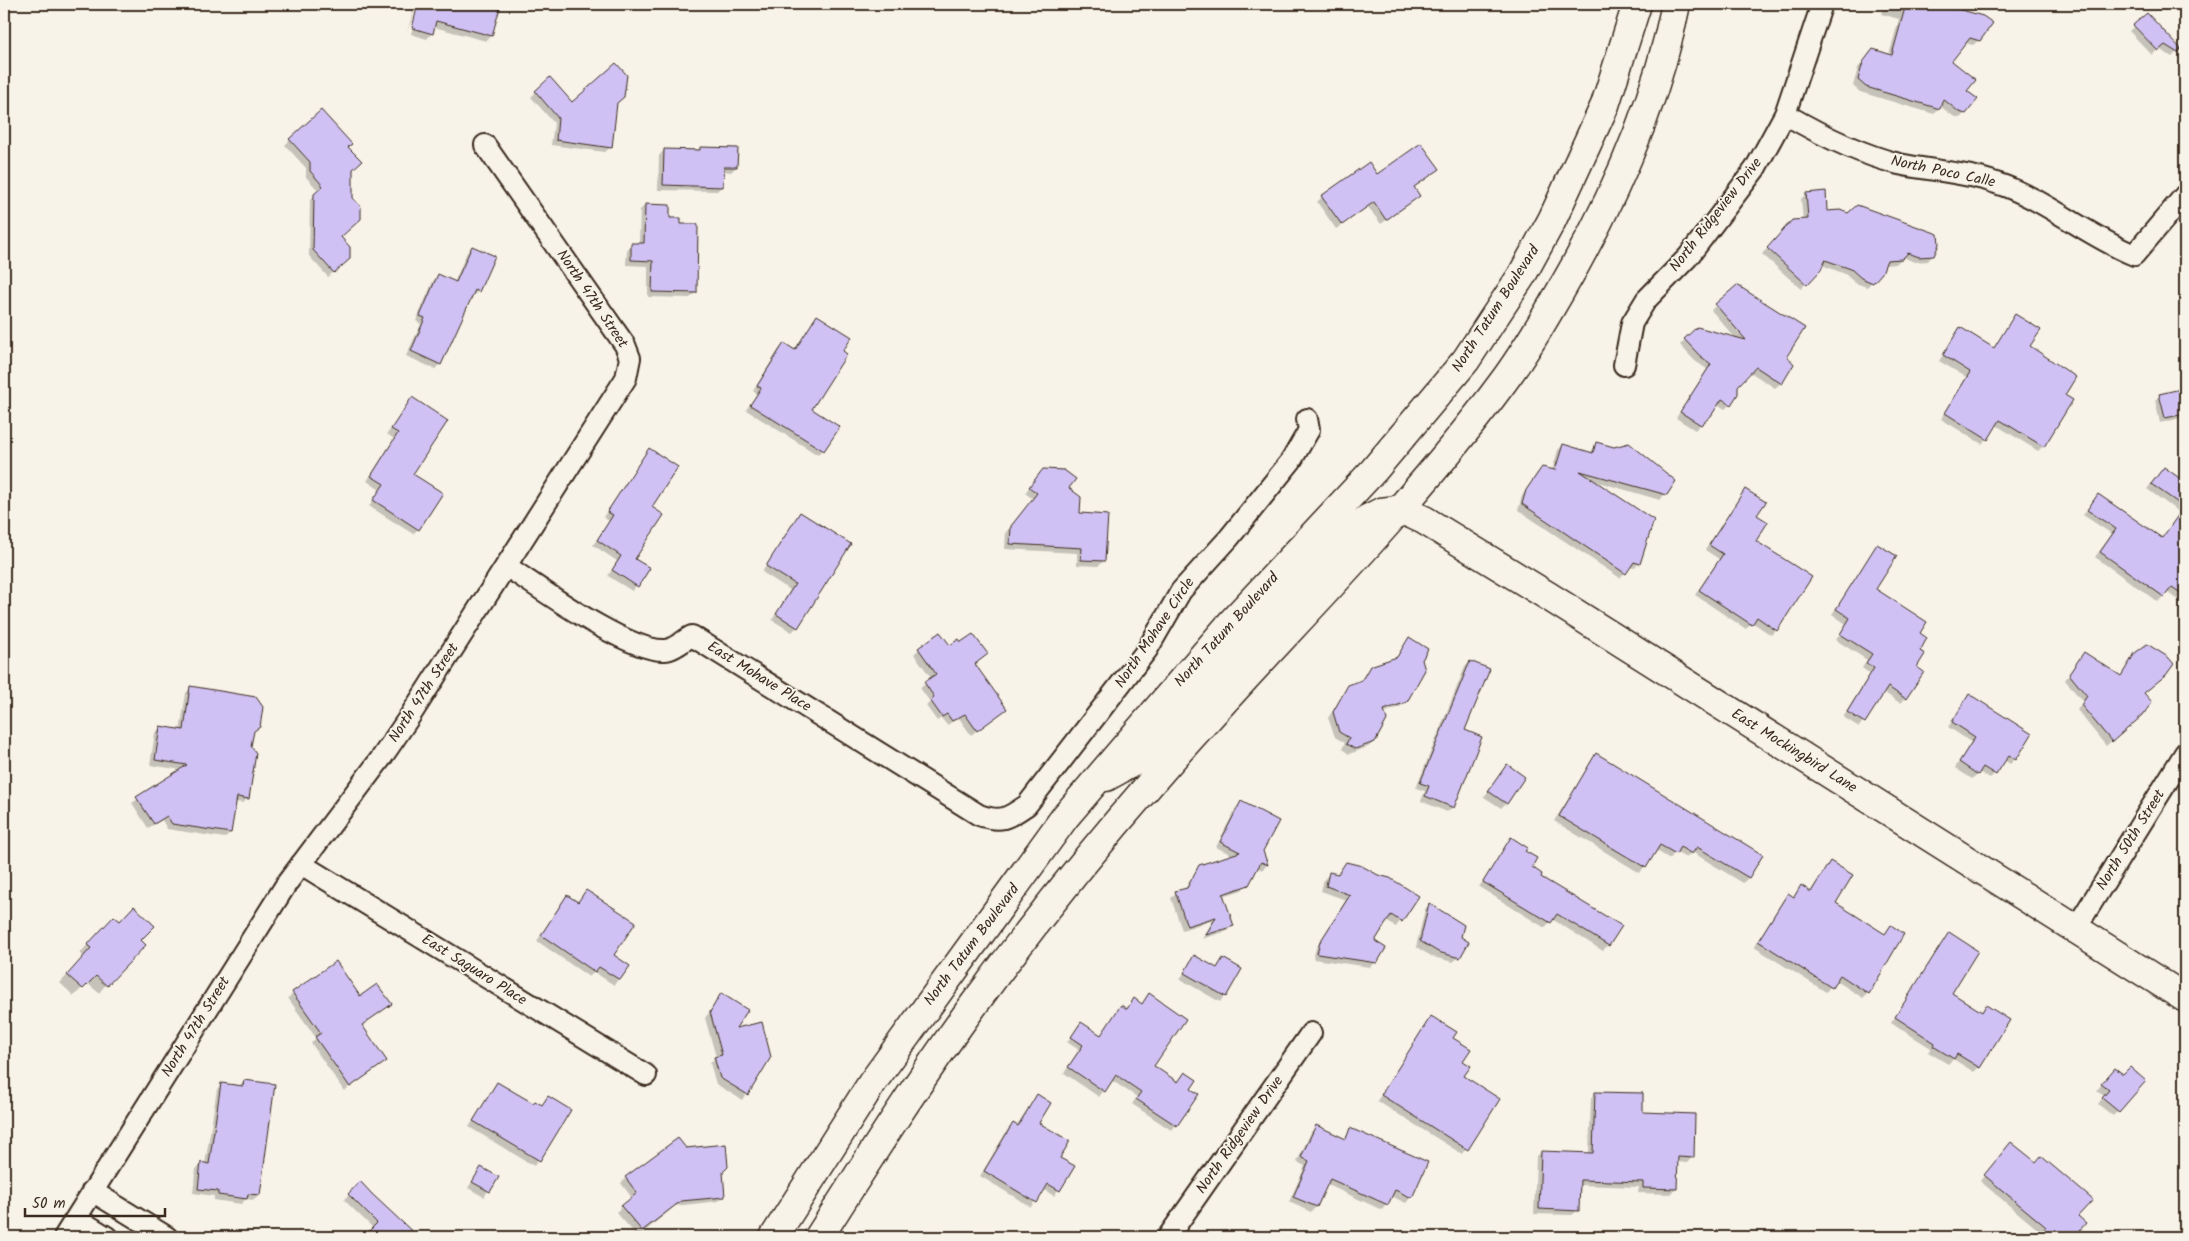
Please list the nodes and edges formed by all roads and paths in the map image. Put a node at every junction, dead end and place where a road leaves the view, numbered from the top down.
1 (1637, 4) edge
2 (1676, 4) edge
3 (1822, 4) edge
4 (1784, 114) junction
5 (485, 145) dead end
6 (2185, 195) edge
7 (1624, 364) dead end
8 (1307, 419) dead end
9 (1400, 509) junction
10 (506, 566) junction
11 (2185, 753) edge
12 (1090, 787) junction
13 (1009, 818) joint
14 (301, 864) junction
15 (2076, 928) junction
16 (2185, 998) edge
17 (1311, 1033) dead end
18 (646, 1075) dead end
19 (92, 1191) junction
20 (76, 1218) junction
21 (64, 1237) edge
22 (107, 1237) edge
23 (167, 1237) edge
24 (774, 1237) edge
25 (818, 1237) edge
26 (1168, 1237) edge

1 - 12 main road, North Tatum Boulevard
2 - 9 main road
3 - 4 street, North Ridgeview Drive
4 - 6 street, North Poco Calle
4 - 7 street, North Ridgeview Drive
5 - 10 street, North 47th Street
8 - 13 street, North Mohave Circle
9 - 12 main road
9 - 15 main road, East Mockingbird Lane
9 - 25 main road
10 - 13 street, East Mohave Place
10 - 14 street, North 47th Street
11 - 15 street, North 50th Street
12 - 24 main road, North Tatum Boulevard
14 - 18 street, East Saguaro Place
14 - 19 street, North 47th Street
15 - 16 main road, East Mockingbird Lane
17 - 26 street, North Ridgeview Drive
19 - 20 street, North 47th Street
19 - 23 street
20 - 21 street, North 47th Street
20 - 22 street

